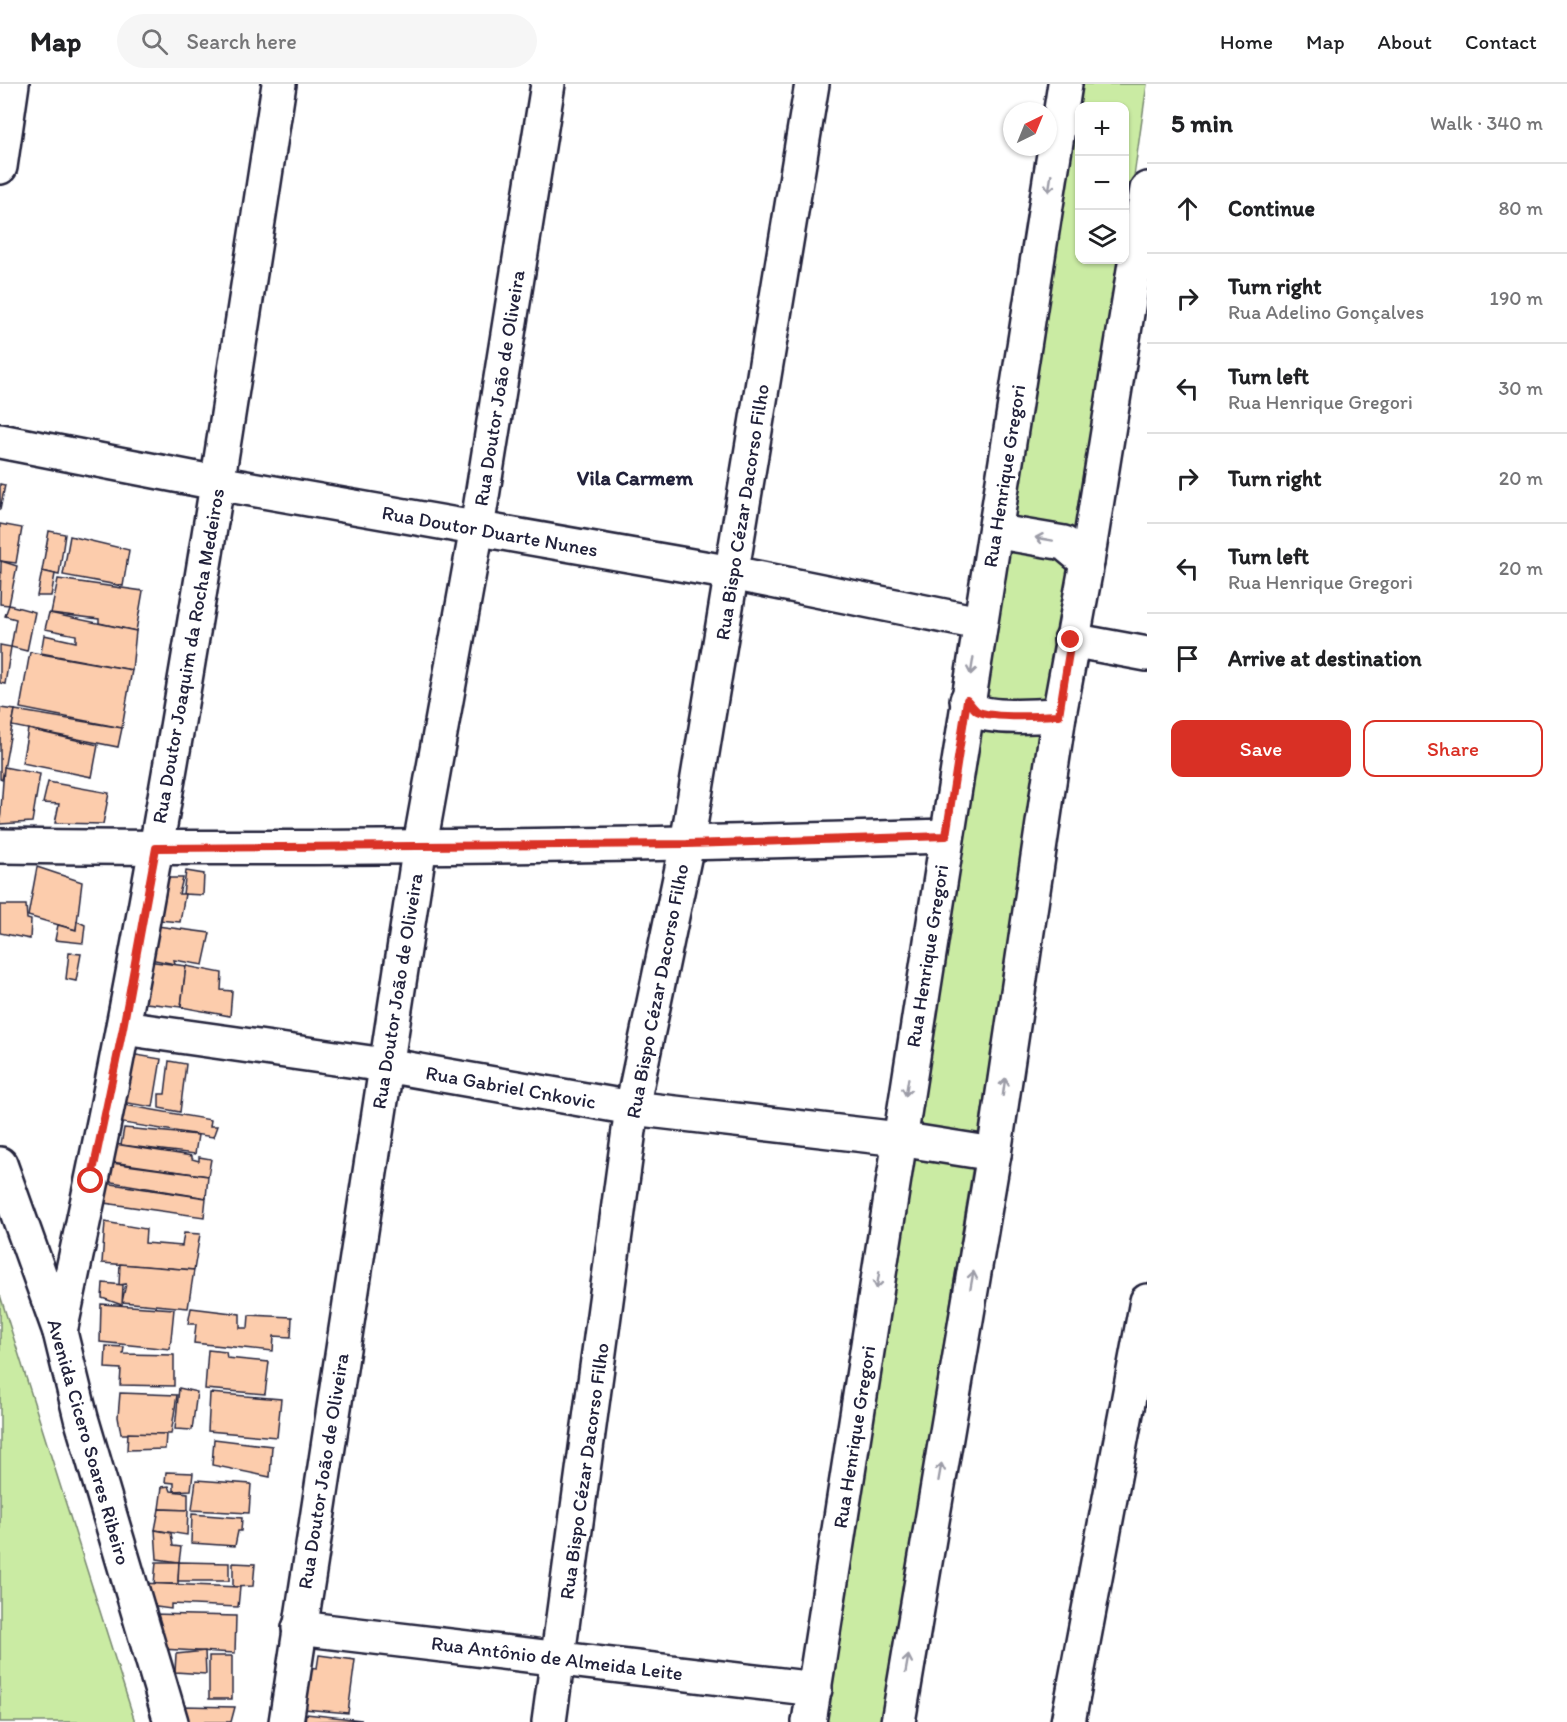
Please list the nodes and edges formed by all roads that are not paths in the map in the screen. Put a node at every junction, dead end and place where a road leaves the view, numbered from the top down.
1 (12, 84) edge
2 (279, 84) edge
3 (548, 84) edge
4 (812, 84) edge
5 (1065, 84) edge
6 (0, 167) edge
7 (1147, 189) edge
8 (0, 441) edge
9 (218, 483) junction
10 (477, 528) junction
11 (995, 540) junction
12 (1087, 562) junction
13 (732, 573) junction
14 (979, 623) junction
15 (1071, 640) junction
16 (1147, 654) edge
17 (967, 700) junction
18 (1059, 715) junction
19 (946, 836) junction
20 (687, 844) junction
21 (420, 845) junction
22 (0, 846) edge
23 (156, 848) junction
24 (123, 1028) junction
25 (385, 1065) junction
26 (632, 1108) junction
27 (899, 1139) junction
28 (994, 1154) junction
29 (0, 1164) edge
30 (1147, 1301) edge
31 (60, 1332) junction
32 (1138, 1399) edge
33 (299, 1628) junction
34 (560, 1658) junction
35 (815, 1689) junction
36 (171, 1722) edge
37 (286, 1722) edge
38 (549, 1722) edge
39 (809, 1722) edge
40 (898, 1722) edge
41 (1068, 1722) edge

1 - 6 street
2 - 9 street, Rua Doutor Joaquim da Rocha Medeiros
3 - 10 street, Rua Doutor João de Oliveira
4 - 13 street, Rua Bispo Cézar Dacorso Filho
5 -> 11 street, Rua Henrique Gregori
7 - 12 street
8 - 9 street, Rua Doutor Duarte Nunes
9 - 10 street, Rua Doutor Duarte Nunes
9 - 23 street, Rua Doutor Joaquim da Rocha Medeiros
10 - 13 street, Rua Doutor Duarte Nunes
10 - 21 street, Rua Doutor João de Oliveira
12 -> 11 street
11 - 14 street, Rua Henrique Gregori
12 - 15 street
13 - 14 street, Rua Doutor Duarte Nunes
13 - 20 street, Rua Bispo Cézar Dacorso Filho
14 -> 17 street, Rua Henrique Gregori
15 - 16 street
15 - 18 street
17 - 18 street
17 - 19 street, Rua Henrique Gregori
28 -> 18 street
19 - 20 street
19 -> 27 street, Rua Henrique Gregori
20 - 21 street
20 - 26 street, Rua Bispo Cézar Dacorso Filho
21 - 23 street
21 - 25 street, Rua Doutor João de Oliveira
22 - 23 street
23 - 24 street, Rua Doutor Joaquim da Rocha Medeiros
24 - 25 street, Rua Gabriel Cnkovic
24 - 31 street, Rua Doutor Joaquim da Rocha Medeiros
25 - 26 street, Rua Gabriel Cnkovic
25 - 33 street, Rua Doutor João de Oliveira
26 - 27 street, Rua Gabriel Cnkovic
26 - 34 street, Rua Bispo Cézar Dacorso Filho
27 - 28 street, Rua Gabriel Cnkovic
27 -> 35 street, Rua Henrique Gregori
40 -> 28 street
29 - 31 street, Avenida Cicero Soares Ribeiro
30 - 32 street
31 - 36 street, Avenida Cicero Soares Ribeiro
32 - 41 street
33 - 34 street, Rua Antônio de Almeida Leite
33 - 37 street, Rua Doutor João de Oliveira
34 - 35 street, Rua Antônio de Almeida Leite
34 - 38 street, Rua Bispo Cézar Dacorso Filho
35 - 39 street, Rua Henrique Gregori

